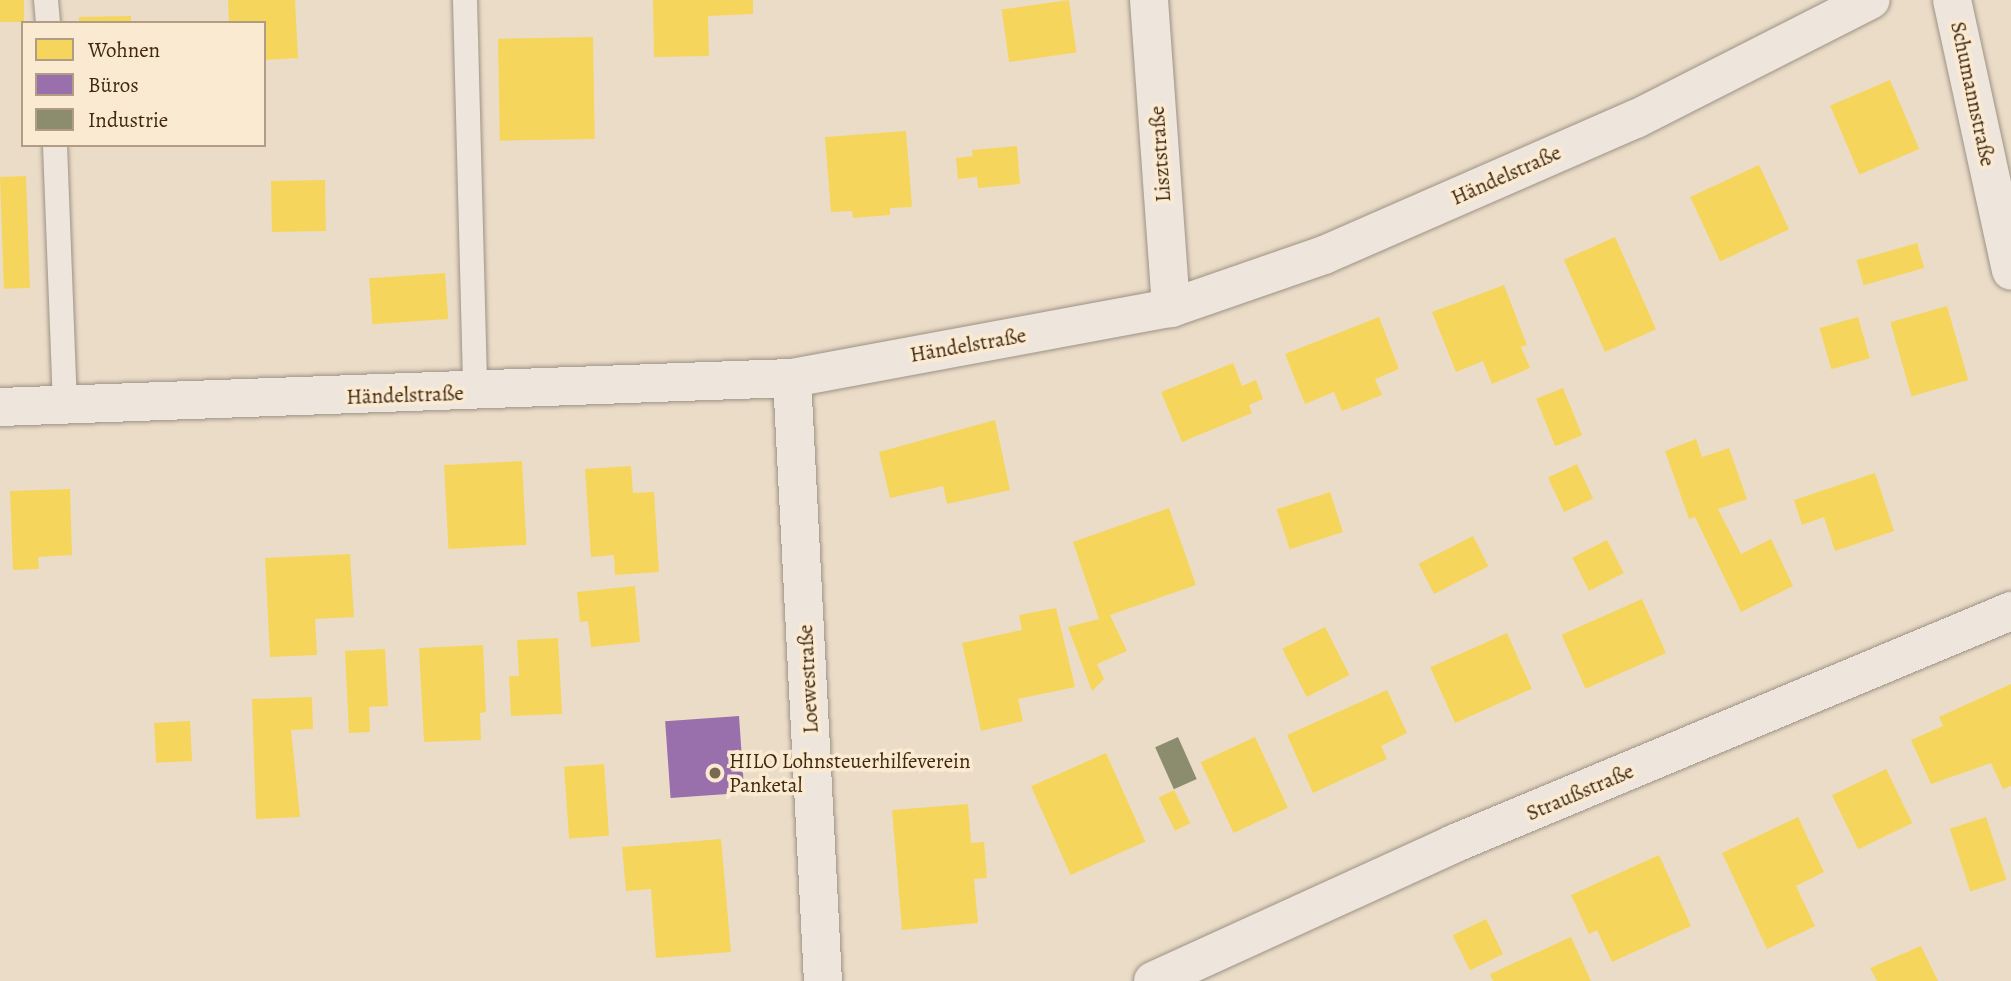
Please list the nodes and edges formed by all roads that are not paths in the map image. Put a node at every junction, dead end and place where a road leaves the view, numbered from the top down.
1 (46, 0) edge
2 (465, 0) edge
3 (1149, 0) edge
4 (1871, 0) edge
5 (1952, 0) edge
6 (48, 21) edge
7 (55, 147) edge
8 (2011, 271) edge
9 (1171, 308) junction
10 (792, 378) junction
11 (475, 393) junction
12 (65, 405) junction
13 (0, 407) edge
14 (2011, 611) edge
15 (823, 981) edge
16 (1153, 981) edge

1 - 6 lane
2 - 11 lane
3 - 9 street, Lisztstraße
4 - 9 street, Händelstraße
5 - 8 street, Schumannstraße
7 - 12 lane
9 - 10 street, Händelstraße
10 - 11 street, Händelstraße
10 - 15 street, Loewestraße
11 - 12 street, Händelstraße
12 - 13 street, Händelstraße
14 - 16 street, Straußstraße

